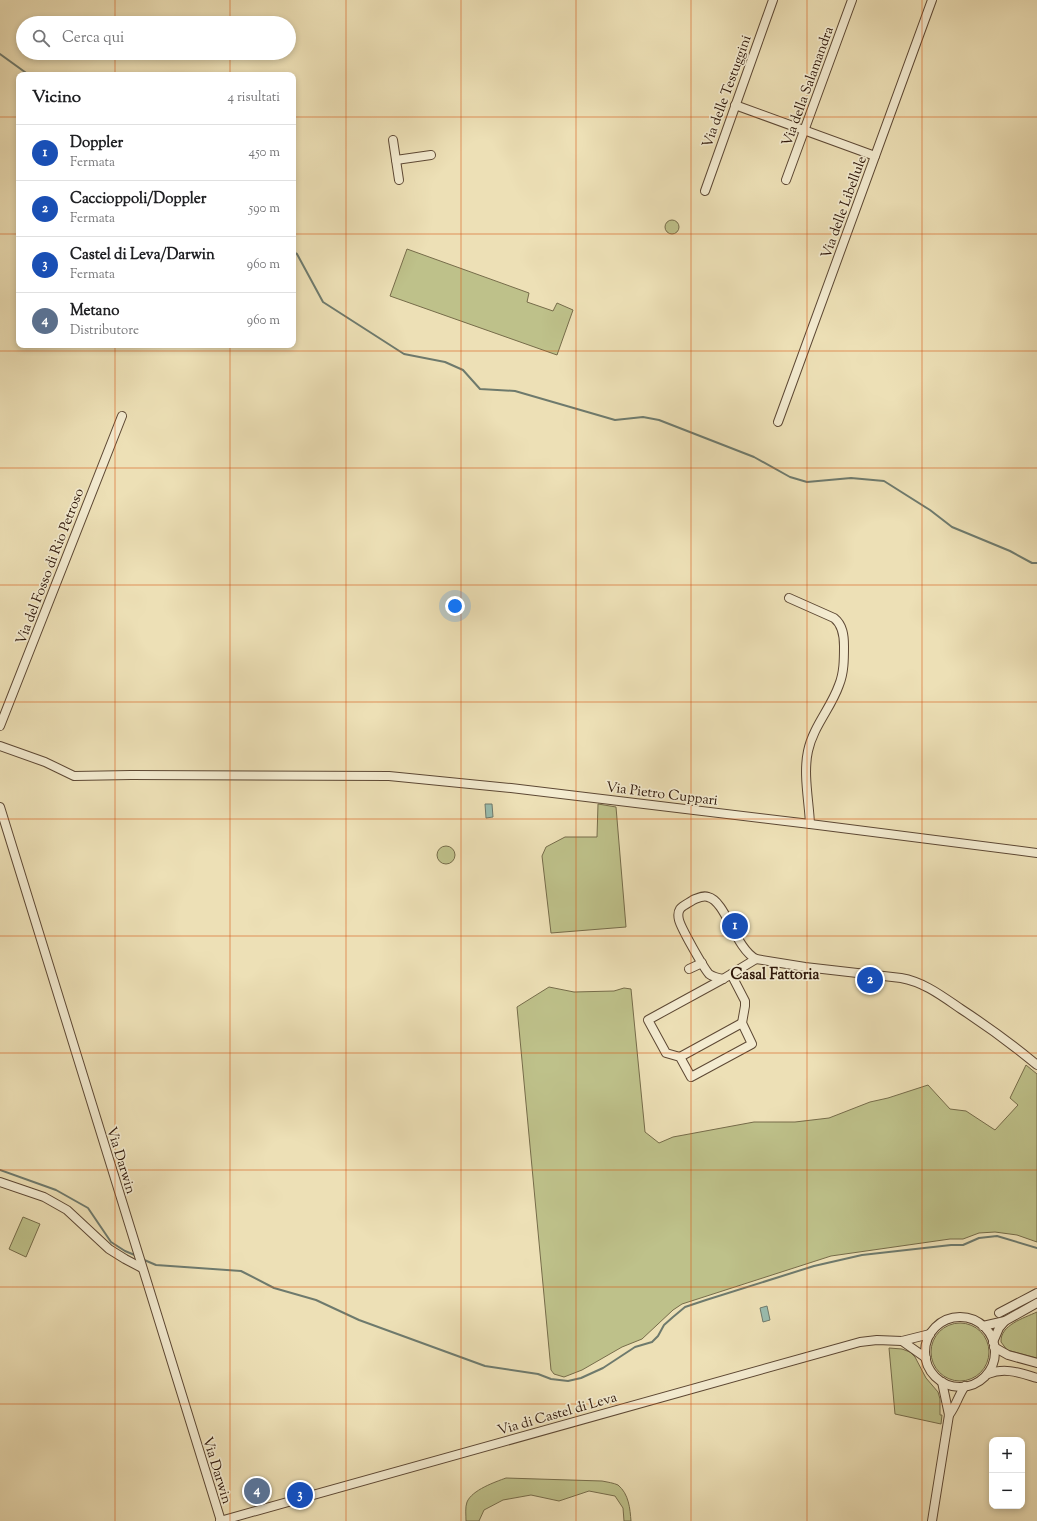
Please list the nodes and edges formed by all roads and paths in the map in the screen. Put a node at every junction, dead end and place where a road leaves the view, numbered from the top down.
1 (773, 0) edge
2 (852, 0) edge
3 (932, 0) edge
4 (735, 105) junction
5 (804, 130) junction
6 (393, 140) dead end
7 (431, 155) dead end
8 (875, 156) junction
9 (396, 160) junction
10 (399, 180) dead end
11 (786, 180) dead end
12 (705, 191) dead end
13 (122, 416) dead end
14 (778, 422) dead end
15 (789, 598) dead end
16 (0, 726) edge
17 (0, 746) edge
18 (0, 807) edge
19 (810, 824) junction
20 (1037, 853) edge
21 (756, 958) junction
22 (702, 962) junction
23 (689, 969) dead end
24 (731, 974) junction
25 (723, 979) junction
26 (742, 1023) junction
27 (680, 1057) junction
28 (1037, 1065) edge
29 (0, 1182) edge
30 (142, 1268) junction
31 (1037, 1293) edge
32 (1037, 1303) edge
33 (999, 1313) dead end
34 (1005, 1321) junction
35 (983, 1326) junction
36 (930, 1334) junction
37 (902, 1341) junction
38 (994, 1344) junction
39 (926, 1358) junction
40 (1037, 1363) edge
41 (988, 1374) junction
42 (1037, 1378) edge
43 (942, 1382) junction
44 (964, 1386) junction
45 (949, 1415) junction
46 (221, 1521) edge
47 (932, 1521) edge

1 - 4 street, Via delle Testuggini
2 - 5 street, Via della Salamandra
3 - 8 street, Via delle Libellule
4 - 5 street
4 - 12 street, Via delle Testuggini
5 - 8 street
5 - 11 street, Via della Salamandra
6 - 9 street
7 - 9 street
8 - 14 street, Via delle Libellule
9 - 10 street
13 - 16 street, Via del Fosso di Rio Petroso
15 - 19 street
17 - 19 street, Via Pietro Cuppari
18 - 30 street, Via Darwin
19 - 20 street, Via Pietro Cuppari
21 - 22 street
21 - 24 street
21 - 28 street
22 - 23 street
22 - 25 street
24 - 25 street
24 - 26 street
25 - 27 street
26 - 27 street
26 - 27 street
29 - 30 street
30 - 46 street, Via Darwin
31 - 33 street
32 - 34 street
34 - 35 street
34 - 38 street
35 - 36 street
35 - 38 street
36 - 37 street, Via di Castel di Leva
36 - 39 street
37 - 39 street
37 - 46 street, Via di Castel di Leva
38 - 40 street
38 - 41 street
39 - 43 street
41 - 42 street
41 - 44 street
43 - 44 street
43 - 45 street
44 - 45 street
45 - 47 street

